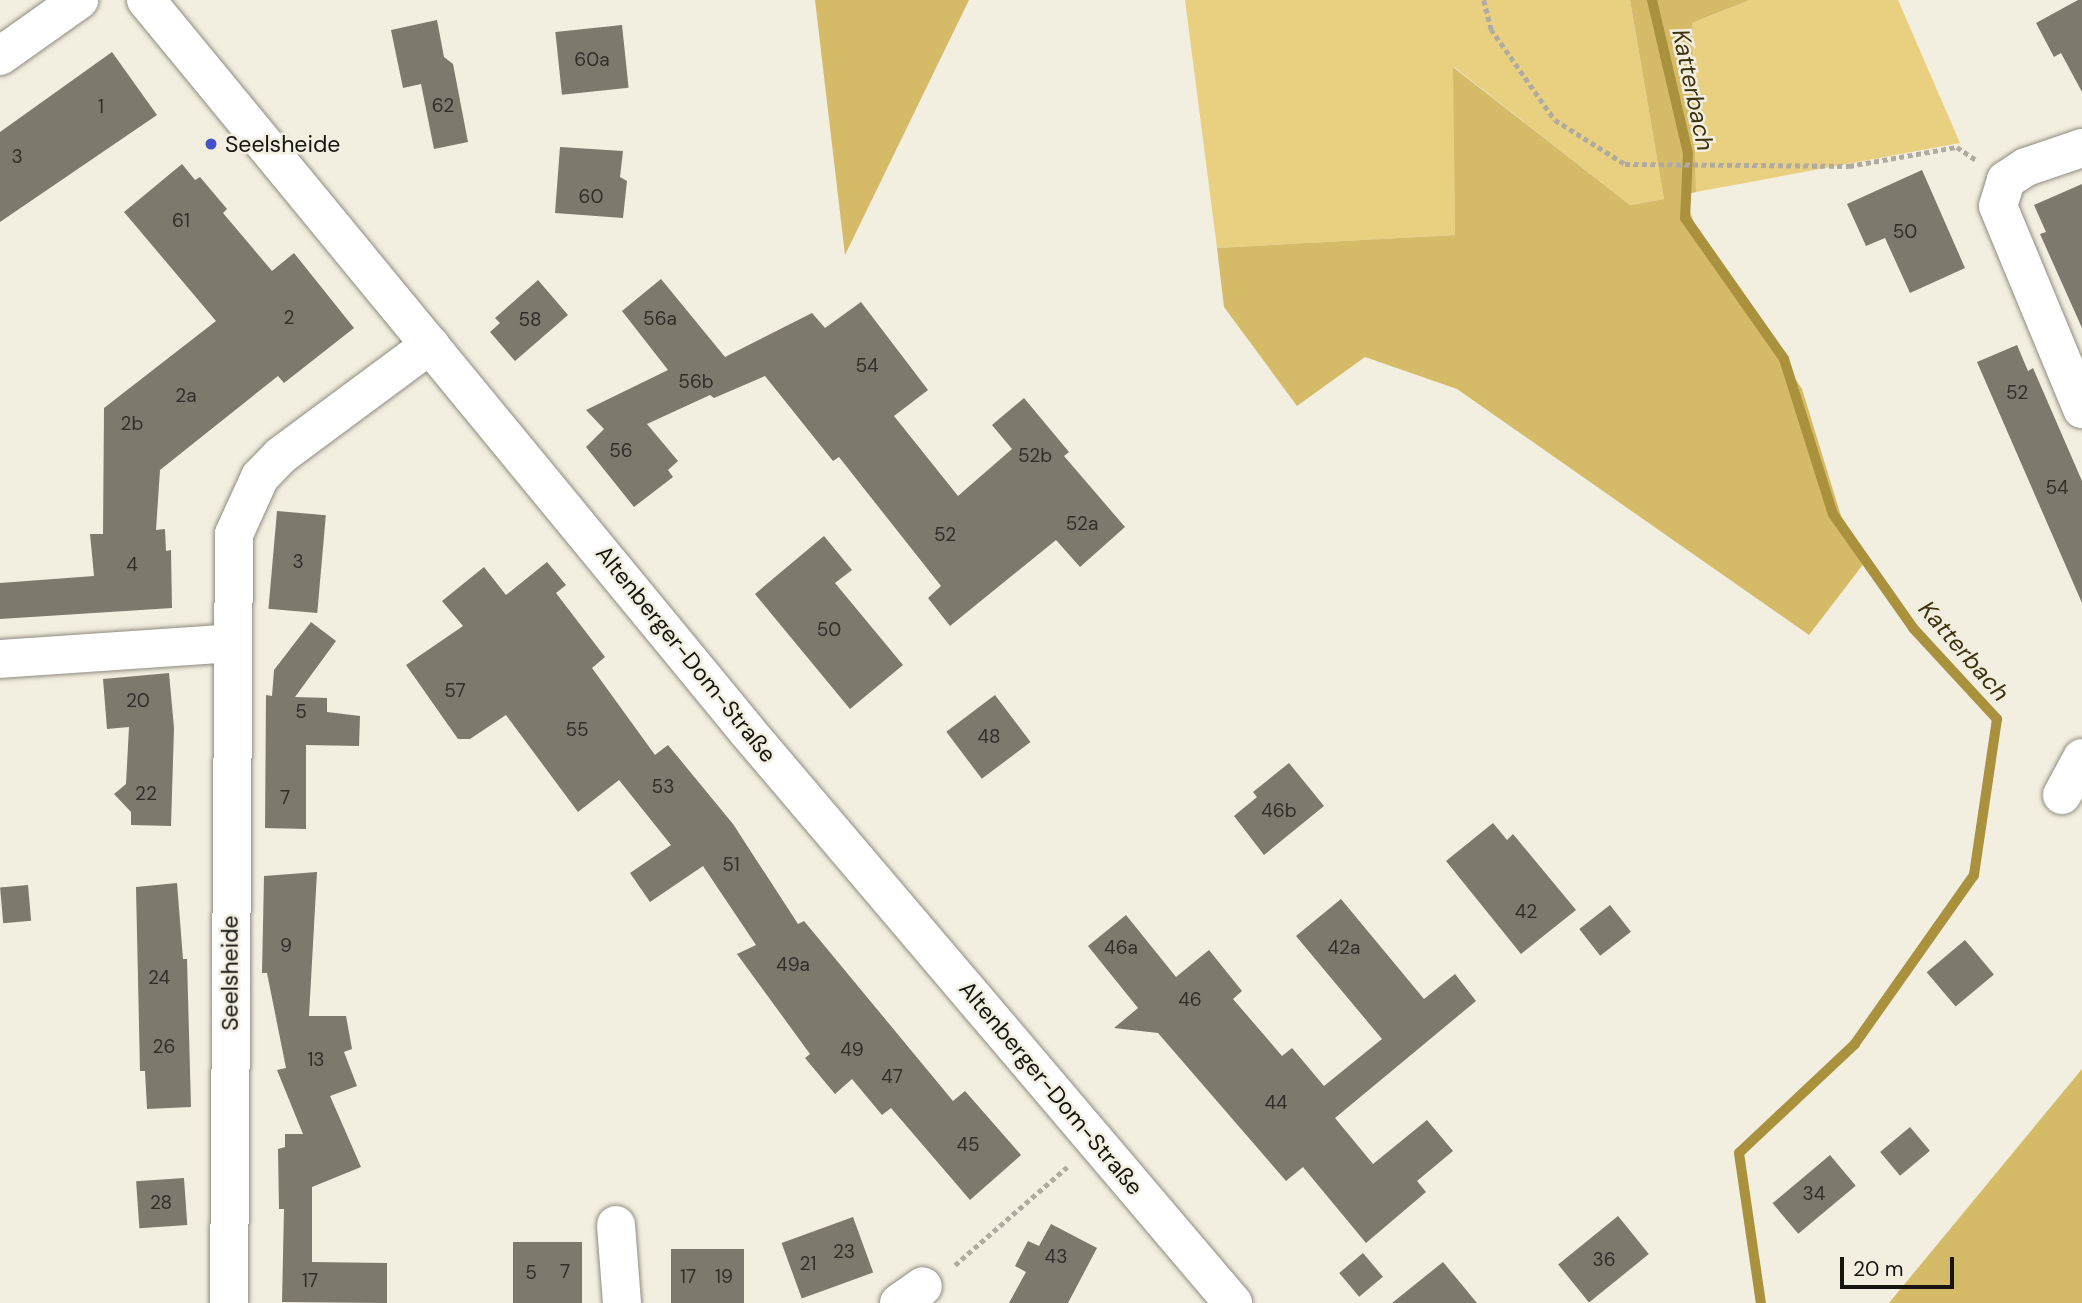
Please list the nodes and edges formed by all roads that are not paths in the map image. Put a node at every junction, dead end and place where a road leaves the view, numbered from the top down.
1 (79, 0) edge
2 (146, 0) edge
3 (0, 56) edge
4 (2082, 148) edge
5 (430, 345) junction
6 (2082, 409) edge
7 (232, 643) junction
8 (0, 659) edge
9 (2082, 758) edge
10 (2062, 795) dead end
11 (616, 1225) dead end
12 (229, 1303) edge
13 (622, 1303) edge
14 (1233, 1303) edge

1 - 3 street
2 - 5 street, Altenberger-Dom-Straße
4 - 6 street
5 - 7 street, Seelsheide
5 - 14 street, Altenberger-Dom-Straße
7 - 8 street
7 - 12 street, Seelsheide
9 - 10 street
11 - 13 street

